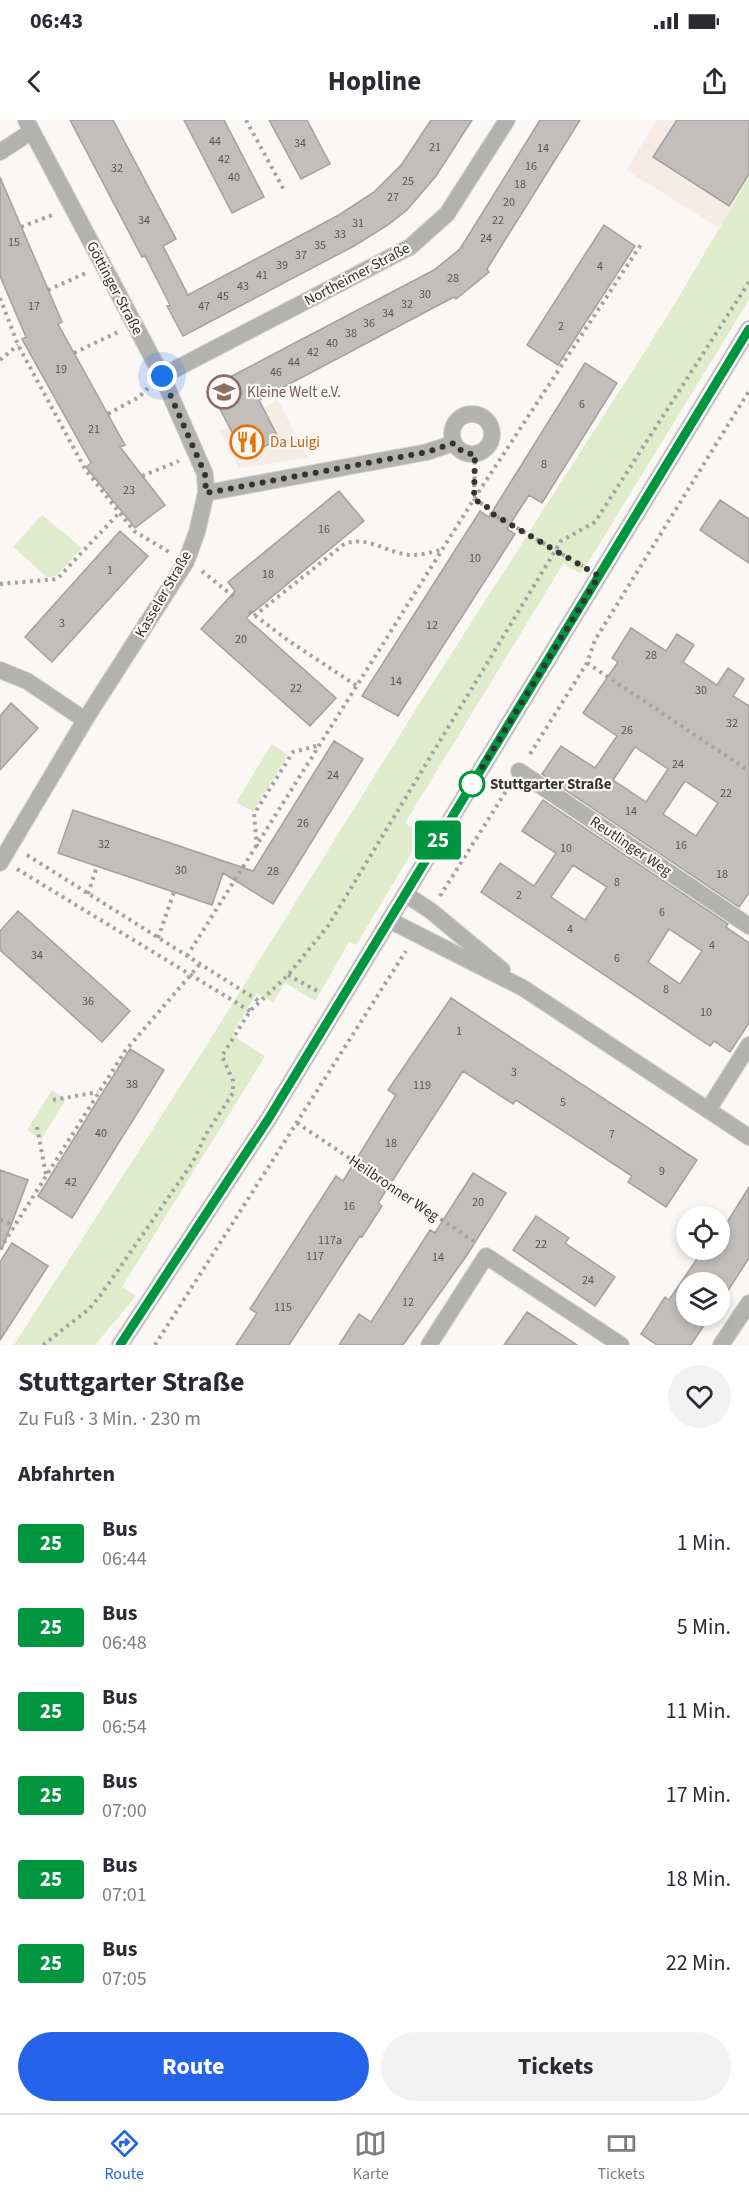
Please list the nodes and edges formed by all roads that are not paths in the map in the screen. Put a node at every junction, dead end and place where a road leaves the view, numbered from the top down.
1 (507, 120) edge
2 (29, 126) edge
3 (0, 152) edge
4 (749, 329) edge
5 (162, 376) junction
6 (454, 443) junction
7 (206, 493) junction
8 (0, 670) edge
9 (85, 720) junction
10 (519, 771) road end
11 (4, 856) edge
12 (405, 894) junction
13 (389, 920) junction
14 (747, 920) edge
15 (523, 988) junction
16 (749, 1044) edge
17 (708, 1110) junction
18 (749, 1137) edge
19 (749, 1302) edge
20 (120, 1345) edge
21 (429, 1345) edge
22 (621, 1345) edge
23 (721, 1345) edge

1 - 5 street, Northeimer Straße
2 - 3 street
2 - 5 street, Göttinger Straße
4 - 12 street
5 - 7 street, Göttinger Straße
6 - 6 street
6 - 7 street
7 - 9 street, Kasseler Straße
8 - 9 street
9 - 11 street, Kasseler Straße
10 - 14 street, Reutlinger Weg
12 - 13 street
12 - 15 street
13 - 15 street
13 - 20 street
15 - 17 street
16 - 17 street
17 - 18 street
19 - 23 street
21 - 22 street

